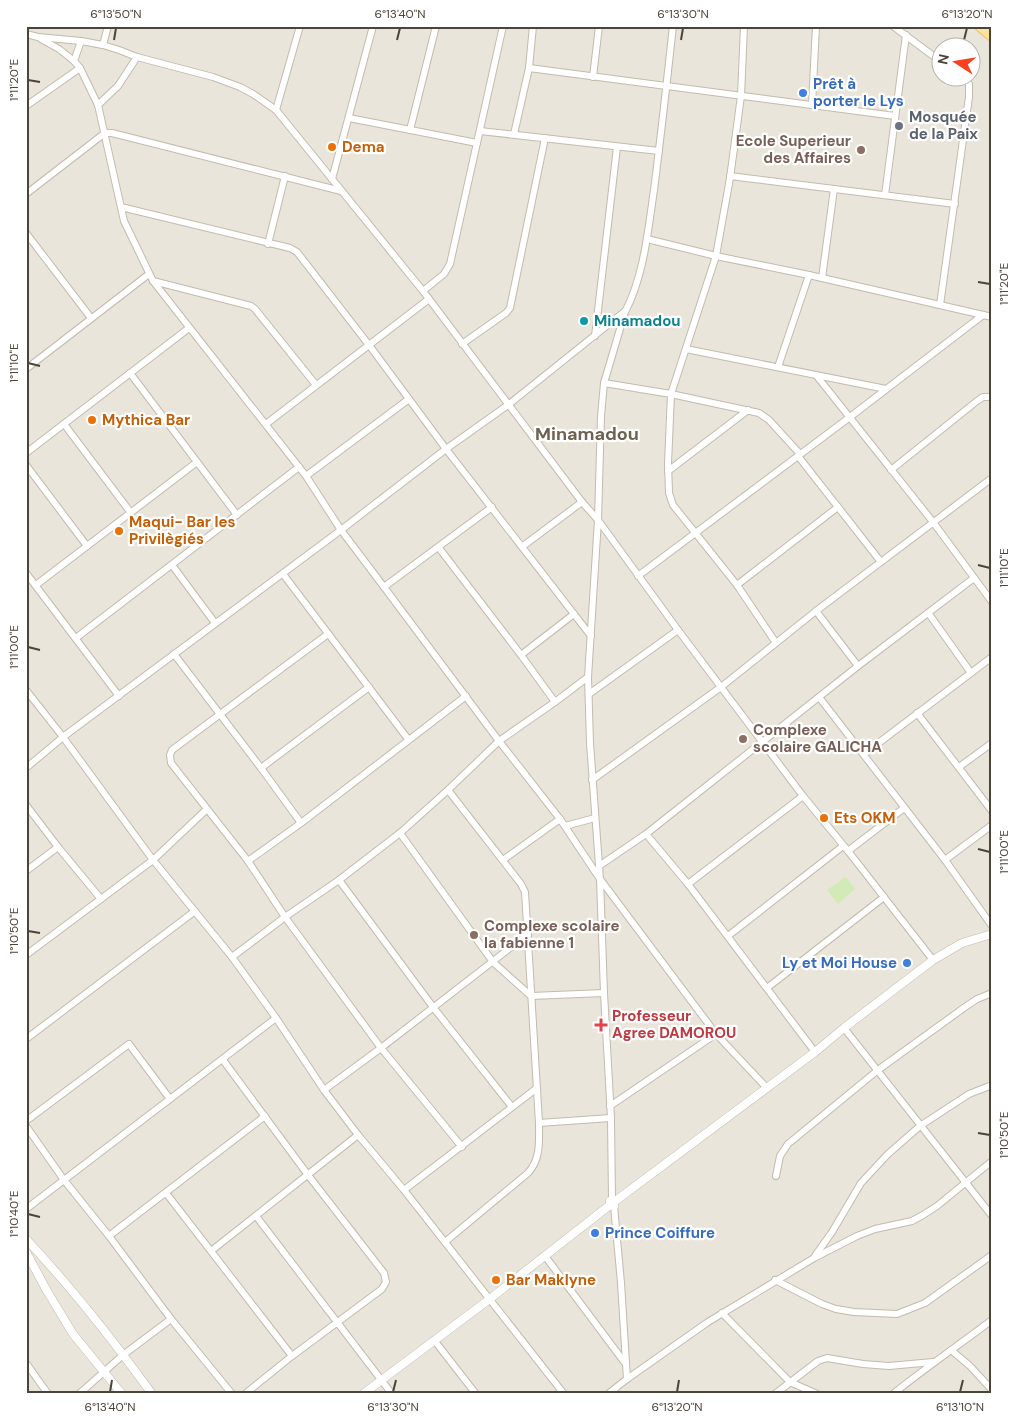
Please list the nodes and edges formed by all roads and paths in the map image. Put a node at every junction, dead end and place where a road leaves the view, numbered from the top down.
1 (108, 26) edge
2 (300, 26) edge
3 (373, 26) edge
4 (436, 26) edge
5 (503, 26) edge
6 (533, 26) edge
7 (599, 26) edge
8 (673, 26) edge
9 (744, 26) edge
10 (816, 26) edge
11 (893, 26) edge
12 (980, 26) edge
13 (26, 34) edge
14 (906, 35) junction
15 (992, 36) edge
16 (38, 37) junction
17 (81, 41) junction
18 (103, 45) junction
19 (930, 53) edge
20 (137, 58) junction
21 (74, 61) junction
22 (80, 68) junction
23 (529, 68) junction
24 (593, 77) junction
25 (667, 86) junction
26 (969, 88) edge
27 (741, 96) junction
28 (98, 105) junction
29 (812, 105) junction
30 (26, 106) edge
31 (276, 110) junction
32 (895, 116) junction
33 (349, 118) junction
34 (410, 130) junction
35 (480, 131) junction
36 (105, 134) junction
37 (514, 134) junction
38 (545, 138) junction
39 (477, 143) junction
40 (617, 147) junction
41 (659, 150) junction
42 (285, 176) junction
43 (730, 176) junction
44 (332, 179) junction
45 (834, 189) junction
46 (341, 190) junction
47 (26, 194) edge
48 (885, 196) junction
49 (955, 204) junction
50 (121, 207) junction
51 (26, 233) edge
52 (647, 239) junction
53 (268, 244) junction
54 (716, 256) junction
55 (149, 274) junction
56 (809, 275) junction
57 (822, 278) junction
58 (153, 281) junction
59 (423, 291) junction
60 (428, 299) junction
61 (940, 305) junction
62 (992, 309) edge
63 (625, 312) junction
64 (982, 315) junction
65 (991, 317) edge
66 (92, 318) junction
67 (189, 328) junction
68 (595, 336) junction
69 (368, 344) junction
70 (462, 344) junction
71 (686, 349) junction
72 (27, 366) edge
73 (778, 367) junction
74 (130, 373) junction
75 (816, 375) junction
76 (604, 383) junction
77 (316, 385) junction
78 (886, 389) junction
79 (672, 394) junction
80 (992, 397) edge
81 (409, 399) junction
82 (508, 405) junction
83 (748, 410) junction
84 (850, 417) junction
85 (64, 424) junction
86 (266, 424) junction
87 (446, 449) junction
88 (26, 453) edge
89 (799, 455) junction
90 (197, 462) junction
91 (26, 465) edge
92 (299, 467) junction
93 (891, 470) junction
94 (668, 471) junction
95 (306, 476) junction
96 (991, 480) edge
97 (582, 502) junction
98 (838, 506) junction
99 (492, 507) junction
100 (130, 513) junction
101 (237, 515) junction
102 (598, 520) junction
103 (932, 522) junction
104 (341, 530) junction
105 (694, 533) junction
106 (87, 546) junction
107 (523, 546) junction
108 (439, 548) junction
109 (880, 562) junction
110 (172, 565) junction
111 (26, 573) edge
112 (283, 574) junction
113 (638, 576) junction
114 (974, 578) junction
115 (36, 585) junction
116 (737, 585) junction
117 (384, 587) junction
118 (992, 602) edge
119 (816, 611) junction
120 (574, 614) junction
121 (929, 614) junction
122 (216, 623) junction
123 (678, 630) junction
124 (328, 634) junction
125 (591, 636) junction
126 (76, 638) junction
127 (776, 643) junction
128 (174, 654) junction
129 (521, 655) junction
130 (992, 657) edge
131 (858, 666) junction
132 (971, 673) junction
133 (588, 677) junction
134 (369, 687) junction
135 (721, 687) junction
136 (26, 690) edge
137 (589, 694) junction
138 (119, 696) junction
139 (466, 696) junction
140 (820, 697) junction
141 (555, 702) junction
142 (220, 713) junction
143 (917, 713) junction
144 (63, 736) junction
145 (408, 739) junction
146 (498, 741) junction
147 (761, 742) junction
148 (992, 743) edge
149 (864, 754) junction
150 (959, 767) junction
151 (26, 768) edge
152 (262, 768) junction
153 (592, 780) junction
154 (448, 790) junction
155 (802, 796) junction
156 (26, 804) edge
157 (904, 808) junction
158 (207, 809) junction
159 (992, 811) edge
160 (595, 818) junction
161 (560, 819) junction
162 (301, 823) junction
163 (992, 825) edge
164 (565, 826) junction
165 (400, 833) junction
166 (646, 834) junction
167 (58, 847) junction
168 (846, 848) junction
169 (153, 860) junction
170 (503, 860) junction
171 (944, 860) junction
172 (248, 861) junction
173 (599, 866) junction
174 (26, 871) edge
175 (600, 879) junction
176 (339, 880) junction
177 (688, 884) junction
178 (884, 897) junction
179 (101, 899) junction
180 (195, 911) junction
181 (285, 917) junction
182 (989, 918) edge
183 (992, 926) edge
184 (528, 934) junction
185 (992, 934) edge
186 (728, 936) junction
187 (26, 955) edge
188 (232, 957) junction
189 (933, 960) junction
190 (494, 962) junction
191 (766, 988) junction
192 (604, 993) junction
193 (992, 993) edge
194 (531, 996) junction
195 (433, 1007) junction
196 (276, 1018) junction
197 (844, 1028) junction
198 (716, 1034) junction
199 (26, 1039) edge
200 (381, 1048) junction
201 (815, 1052) junction
202 (223, 1060) junction
203 (878, 1070) junction
204 (992, 1085) edge
205 (537, 1088) junction
206 (767, 1088) junction
207 (324, 1090) junction
208 (170, 1099) junction
209 (610, 1106) junction
210 (512, 1107) junction
211 (265, 1116) junction
212 (611, 1118) junction
213 (26, 1121) edge
214 (539, 1123) junction
215 (26, 1126) edge
216 (920, 1126) junction
217 (358, 1135) junction
218 (462, 1146) junction
219 (992, 1160) edge
220 (308, 1175) junction
221 (776, 1176) dead end
222 (64, 1180) junction
223 (965, 1182) junction
224 (404, 1190) junction
225 (166, 1193) junction
226 (612, 1204) junction
227 (26, 1209) edge
228 (256, 1216) junction
229 (992, 1216) edge
230 (109, 1236) junction
231 (26, 1239) edge
232 (445, 1242) junction
233 (211, 1251) junction
234 (26, 1252) edge
235 (992, 1255) edge
236 (544, 1256) junction
237 (814, 1258) junction
238 (775, 1280) junction
239 (490, 1298) junction
240 (722, 1313) junction
241 (171, 1318) junction
242 (992, 1320) edge
243 (338, 1322) junction
244 (434, 1340) junction
245 (951, 1350) junction
246 (124, 1355) junction
247 (292, 1356) junction
248 (934, 1362) junction
249 (26, 1363) edge
250 (626, 1363) junction
251 (104, 1372) junction
252 (627, 1379) junction
253 (381, 1380) junction
254 (790, 1382) junction
255 (992, 1390) edge
256 (48, 1394) edge
257 (78, 1394) edge
258 (122, 1394) edge
259 (152, 1394) edge
260 (232, 1394) edge
261 (245, 1394) edge
262 (362, 1394) edge
263 (392, 1394) edge
264 (476, 1394) edge
265 (564, 1394) edge
266 (608, 1394) edge
267 (775, 1394) edge
268 (817, 1394) edge
269 (893, 1394) edge

1 - 18 street
2 - 31 street
3 - 33 street
4 - 34 street
5 - 35 street
6 - 23 street
7 - 24 street
8 - 25 street
9 - 27 street
10 - 29 street
11 - 14 street
12 - 15 main road
13 - 16 street
14 - 19 street
14 - 32 street
16 - 17 street
16 - 21 street
17 - 18 street
17 - 21 street
18 - 20 street
20 - 28 street
20 - 31 street
21 - 22 street
22 - 28 street
22 - 30 street
23 - 24 street
23 - 37 street
24 - 25 street
25 - 27 street
25 - 41 street
26 - 49 street
27 - 29 street
27 - 43 street
28 - 36 street
29 - 32 street
31 - 44 street
32 - 48 street
33 - 34 street
33 - 44 street
34 - 39 street
35 - 37 street
35 - 39 street
36 - 42 street
36 - 47 street
36 - 50 street
37 - 38 street
38 - 40 street
38 - 70 street
39 - 59 street
40 - 41 street
40 - 68 street
41 - 52 street
42 - 46 street
42 - 53 street
43 - 45 street
43 - 54 street
44 - 46 street
45 - 48 street
45 - 57 street
46 - 59 street
48 - 49 street
49 - 61 street
50 - 53 street
50 - 55 street
51 - 66 street
52 - 54 street
52 - 63 street
53 - 69 street
54 - 56 street
54 - 71 street
55 - 58 street
55 - 66 street
56 - 57 street
56 - 73 street
57 - 61 street
58 - 67 street
58 - 77 street
59 - 60 street
60 - 69 street
60 - 70 street
61 - 64 street
62 - 65 street
63 - 68 street
63 - 76 street
64 - 65 street
64 - 78 street
66 - 72 street
67 - 74 street
67 - 86 street
68 - 82 street
69 - 77 street
69 - 81 street
70 - 82 street
71 - 73 street
71 - 79 street
73 - 75 street
74 - 85 street
74 - 90 street
75 - 78 street
75 - 84 street
76 - 79 street
76 - 102 street
77 - 86 street
78 - 84 street
79 - 83 street
79 - 94 street
80 - 93 street
81 - 87 street
81 - 95 street
82 - 87 street
82 - 97 street
83 - 89 street
83 - 94 street
84 - 89 street
84 - 93 street
85 - 88 street
85 - 100 street
86 - 92 street
87 - 99 street
87 - 104 street
89 - 98 street
89 - 105 street
90 - 100 street
90 - 101 street
91 - 106 street
92 - 95 street
92 - 101 street
93 - 103 street
94 - 105 street
95 - 104 street
96 - 103 street
97 - 102 street
97 - 107 street
98 - 109 street
98 - 116 street
99 - 107 street
99 - 108 street
100 - 106 street
101 - 110 street
102 - 113 street
102 - 125 street
103 - 109 street
103 - 114 street
104 - 112 street
104 - 117 street
105 - 113 street
105 - 116 street
106 - 115 street
107 - 120 street
108 - 117 street
108 - 129 street
109 - 119 street
110 - 122 street
110 - 126 street
111 - 115 street
112 - 122 street
112 - 124 street
113 - 123 street
114 - 118 street
114 - 121 street
115 - 126 street
116 - 127 street
117 - 139 street
119 - 127 street
119 - 131 street
120 - 125 street
120 - 129 street
121 - 131 street
121 - 132 street
122 - 128 street
123 - 135 street
123 - 137 street
124 - 134 street
124 - 142 street
125 - 133 street
126 - 138 street
127 - 135 street
128 - 138 street
128 - 142 street
129 - 141 street
130 - 132 street
131 - 140 street
132 - 143 street
133 - 137 street
133 - 141 street
134 - 145 street
134 - 152 street
135 - 147 street
135 - 153 street
136 - 144 street
137 - 153 street
138 - 144 street
139 - 145 street
139 - 146 street
140 - 147 street
140 - 149 street
141 - 146 street
142 - 152 street
142 - 158 street
143 - 149 street
143 - 150 street
144 - 151 street
144 - 169 street
145 - 162 street
146 - 154 street
146 - 161 street
147 - 155 street
147 - 166 street
148 - 150 street
149 - 157 street
150 - 159 street
152 - 162 street
153 - 160 street
154 - 165 street
154 - 170 street
155 - 168 street
155 - 177 street
156 - 167 street
157 - 168 street
157 - 171 street
158 - 169 street
158 - 172 street
160 - 164 street
160 - 173 street
161 - 164 street
161 - 170 street
162 - 172 street
163 - 171 street
164 - 175 street
165 - 176 street
165 - 190 street
166 - 173 street
166 - 177 street
167 - 174 street
167 - 179 street
168 - 178 street
168 - 186 street
169 - 179 street
169 - 180 street
170 - 184 street
171 - 182 street
172 - 181 street
173 - 175 street
175 - 192 street
175 - 198 street
176 - 181 street
176 - 195 street
177 - 186 street
178 - 189 street
178 - 191 street
179 - 187 street
180 - 188 street
180 - 199 street
181 - 188 street
181 - 200 street
182 - 183 street
184 - 190 street
184 - 194 street
185 - 189 street
186 - 191 street
188 - 196 street
189 - 197 street
190 - 194 street
190 - 195 street
191 - 201 street
192 - 194 street
192 - 209 street
193 - 203 street
194 - 205 street
195 - 200 street
195 - 210 street
196 - 202 street
196 - 207 street
197 - 201 street
197 - 203 street
198 - 206 street
198 - 209 street
200 - 207 street
200 - 218 street
201 - 206 street
202 - 208 street
202 - 211 street
203 - 216 street
203 - 221 street
204 - 216 street
205 - 210 street
205 - 214 street
206 - 226 street
207 - 217 street
208 - 213 street
208 - 222 street
209 - 212 street
210 - 218 street
211 - 220 street
211 - 225 street
212 - 214 street
212 - 226 street
214 - 232 street
215 - 222 street
216 - 223 street
216 - 237 street
217 - 220 street
217 - 224 street
218 - 224 street
219 - 223 street
220 - 228 street
220 - 243 street
222 - 227 street
222 - 230 street
223 - 229 street
223 - 237 street
224 - 232 street
225 - 230 street
225 - 233 street
226 - 236 street
226 - 250 street
228 - 233 street
228 - 243 street
230 - 241 street
231 - 246 street
232 - 239 street
233 - 247 street
234 - 251 street
235 - 238 street
236 - 239 street
236 - 250 street
237 - 238 street
238 - 240 street
239 - 244 street
239 - 265 street
240 - 252 street
240 - 254 street
241 - 246 street
241 - 260 street
242 - 245 street
243 - 247 street
243 - 253 street
244 - 253 street
244 - 264 street
245 - 248 street
245 - 255 street
246 - 251 street
246 - 259 street
247 - 261 street
248 - 254 street
248 - 269 street
249 - 256 street
250 - 252 street
251 - 257 street
251 - 258 street
252 - 266 street
253 - 262 street
253 - 263 street
254 - 267 street
254 - 268 street

